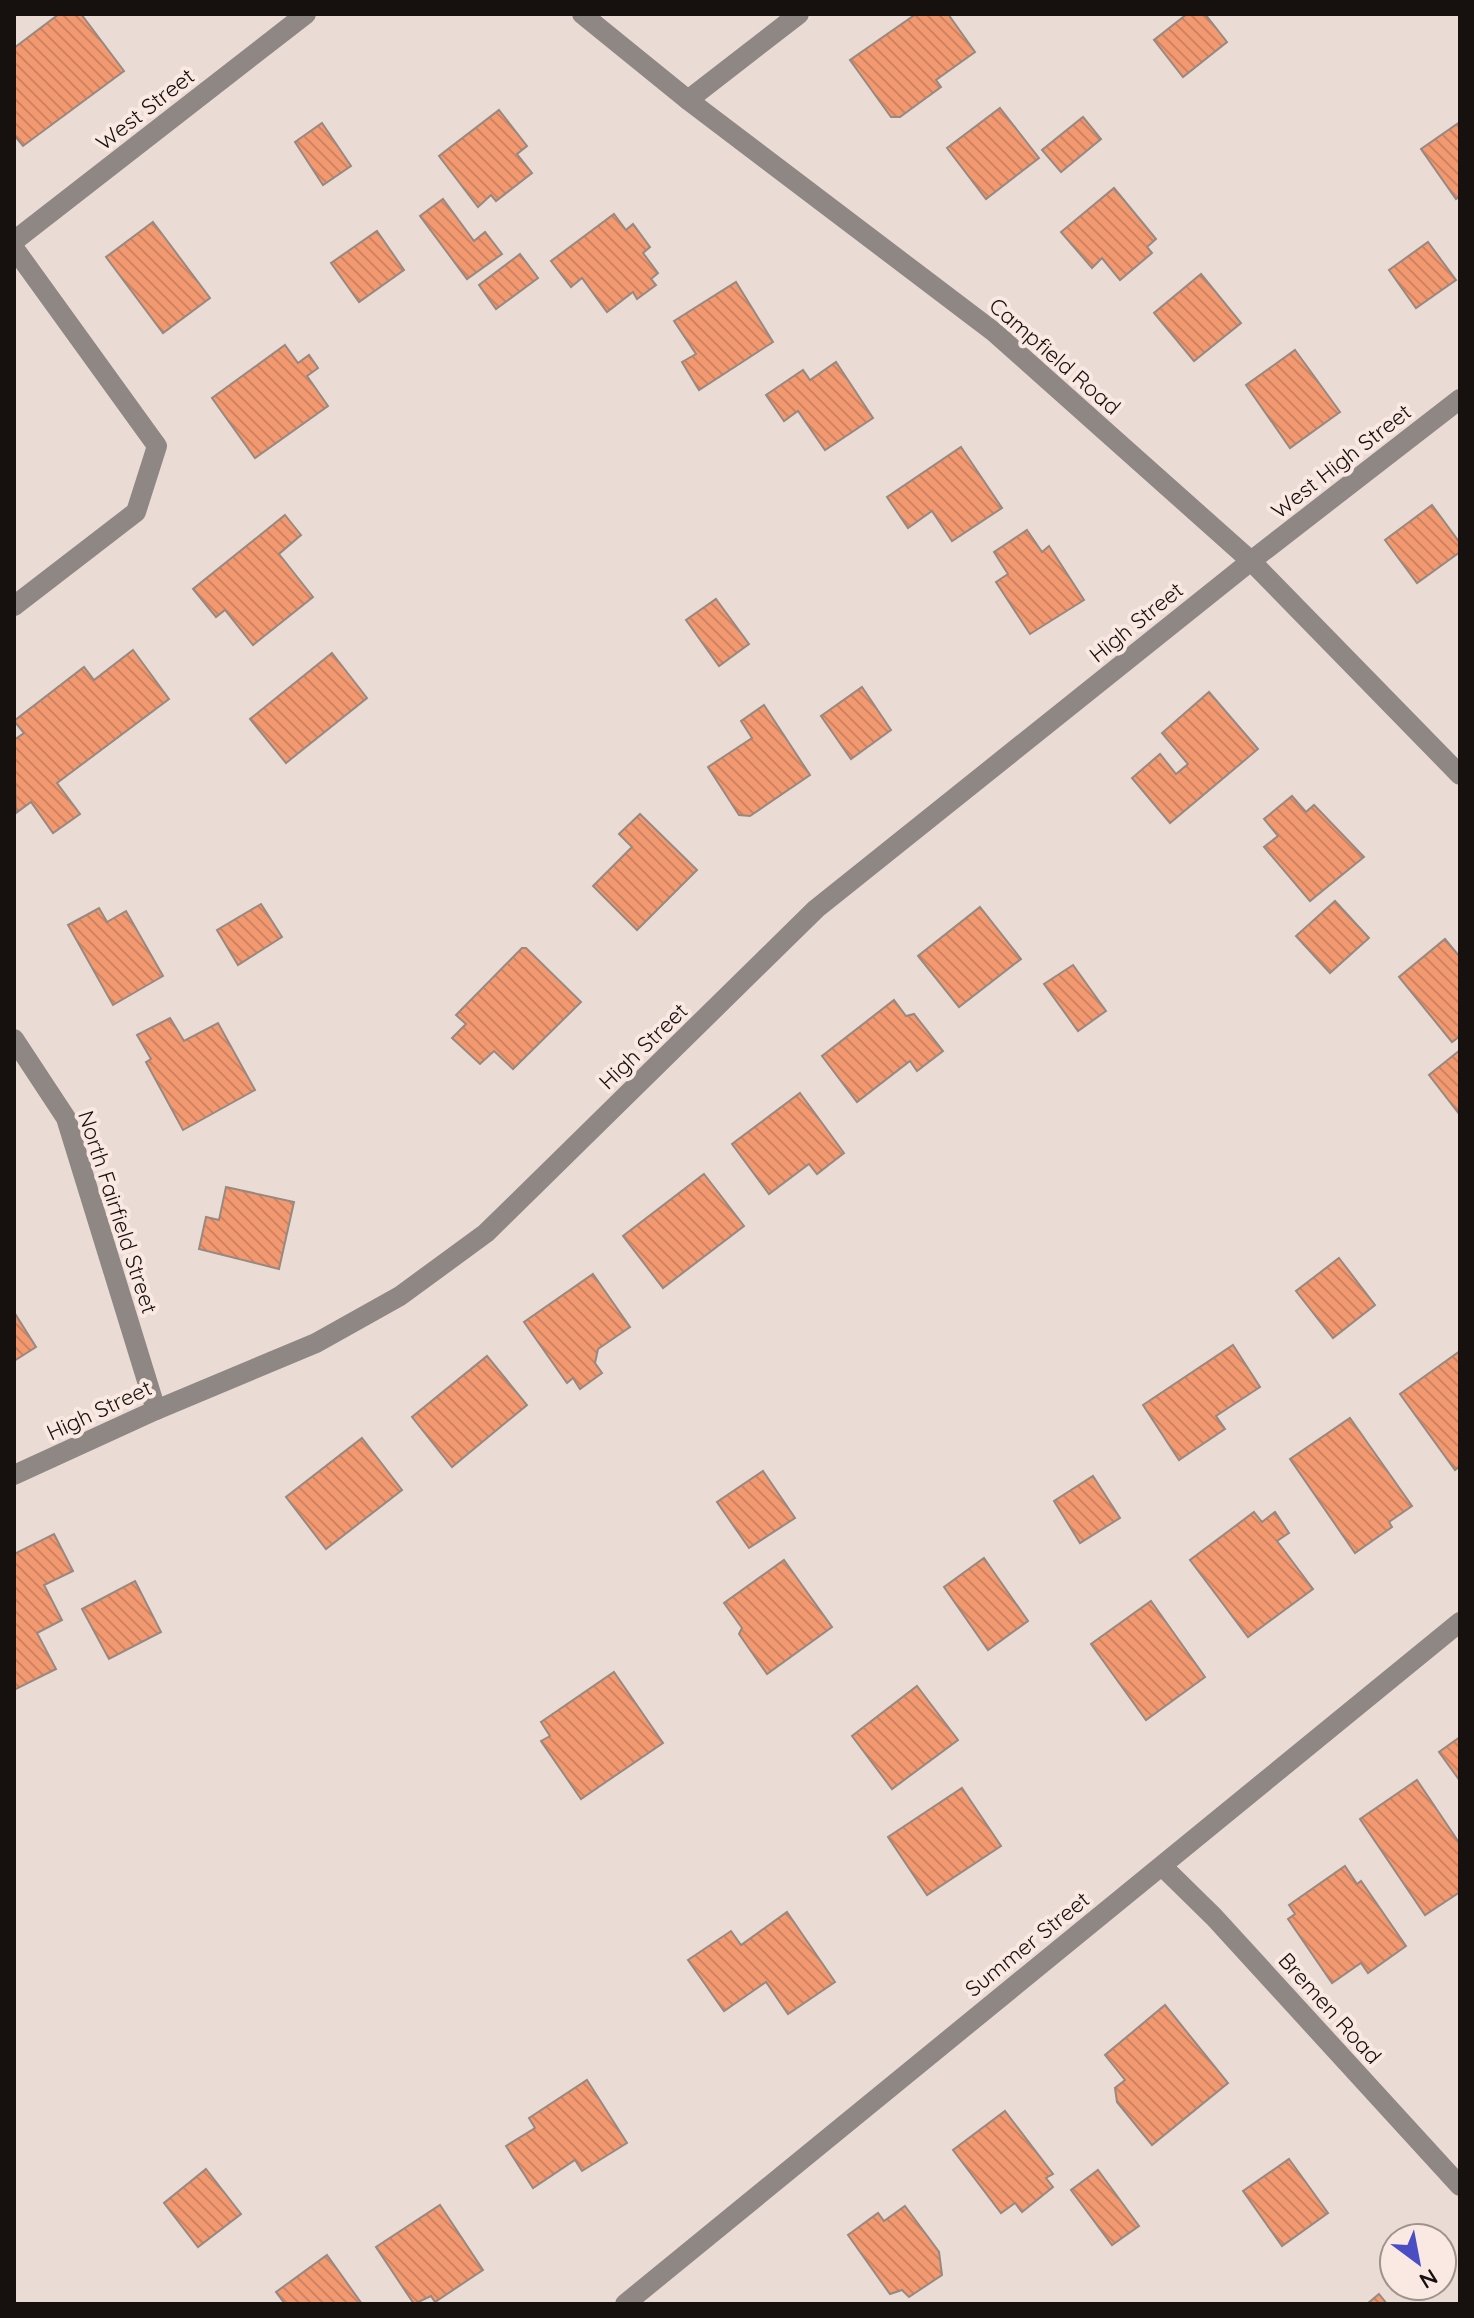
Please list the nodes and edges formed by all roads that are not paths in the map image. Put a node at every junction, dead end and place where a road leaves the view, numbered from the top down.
1 (306, 14) edge
2 (582, 14) edge
3 (799, 14) edge
4 (688, 100) junction
5 (14, 241) edge
6 (14, 248) edge
7 (1460, 399) edge
8 (1251, 561) junction
9 (14, 606) edge
10 (1460, 775) edge
11 (14, 1039) edge
12 (156, 1410) junction
13 (14, 1475) edge
14 (1460, 1622) edge
15 (1162, 1866) junction
16 (1460, 2186) edge
17 (625, 2304) edge

1 - 5 street, West Street
2 - 4 street, Campfield Road
3 - 4 street
4 - 8 street, Campfield Road
6 - 9 street
7 - 8 street, West High Street
8 - 10 street, Campfield Road
8 - 12 street, High Street
11 - 12 street, North Fairfield Street
12 - 13 street, High Street
14 - 15 street, Summer Street
15 - 16 street, Bremen Road
15 - 17 street, Summer Street

